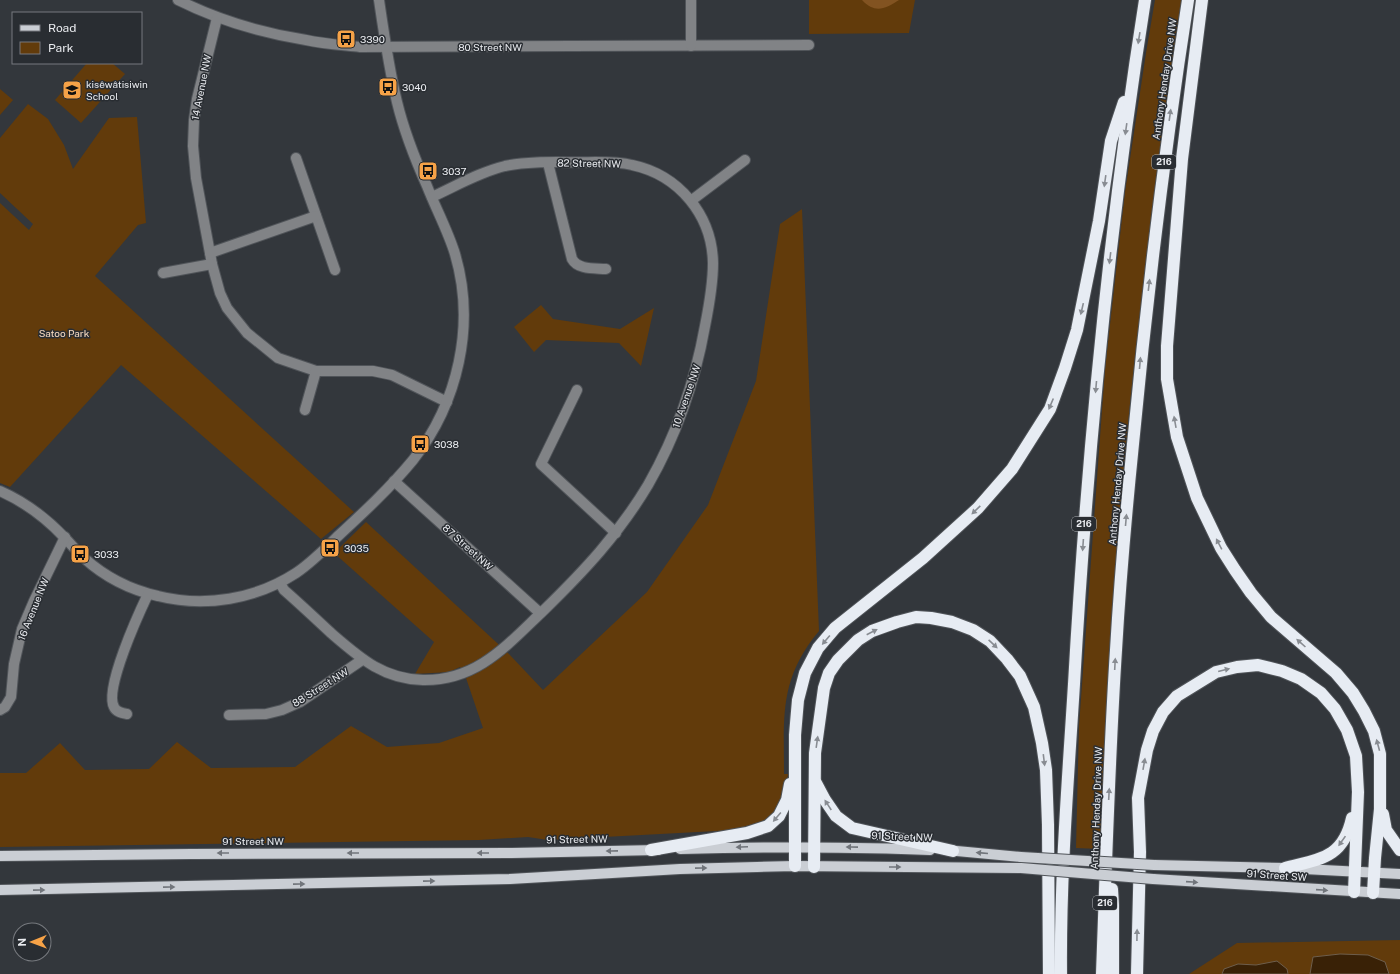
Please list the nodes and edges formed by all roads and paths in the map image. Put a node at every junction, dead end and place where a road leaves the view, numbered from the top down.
1 (178, 0) edge
2 (379, 0) edge
3 (690, 0) edge
4 (1145, 0) edge
5 (1188, 0) edge
6 (1202, 0) edge
7 (217, 18) junction
8 (809, 45) dead end
9 (691, 46) junction
10 (386, 47) junction
11 (1133, 76) junction
12 (296, 158) dead end
13 (745, 160) dead end
14 (548, 163) junction
15 (432, 197) junction
16 (692, 200) junction
17 (316, 216) junction
18 (711, 245) joint
19 (210, 253) junction
20 (212, 264) junction
21 (606, 269) dead end
22 (335, 270) dead end
23 (163, 273) dead end
24 (316, 371) junction
25 (577, 390) dead end
26 (447, 402) junction
27 (305, 410) dead end
28 (394, 481) junction
29 (0, 491) edge
30 (616, 533) junction
31 (65, 537) junction
32 (280, 583) junction
33 (148, 594) junction
34 (540, 613) junction
35 (362, 660) junction
36 (3, 709) edge
37 (127, 714) dead end
38 (229, 715) dead end
39 (795, 753) junction
40 (815, 780) junction
41 (1380, 784) junction
42 (1358, 792) junction
43 (1107, 833) junction
44 (796, 846) junction
45 (814, 847) junction
46 (652, 850) junction
47 (1400, 850) edge
48 (953, 851) junction
49 (0, 856) edge
50 (1154, 865) joint
51 (795, 866) junction
52 (814, 867) junction
53 (1285, 868) junction
54 (1355, 872) junction
55 (1374, 873) junction
56 (1400, 874) edge
57 (0, 890) edge
58 (1354, 892) junction
59 (1373, 893) junction
60 (1400, 894) edge
61 (1049, 974) edge
62 (1060, 974) edge
63 (1102, 974) edge
64 (1113, 974) edge
65 (1137, 974) edge

1 - 7 street, 80 Street NW
2 - 10 street
3 - 9 street
4 -> 11 highway, 216
43 -> 5 highway, Anthony Henday Drive NW / 216
41 -> 6 highway
7 - 10 street, 80 Street NW
7 - 19 street, 14 Avenue NW
8 - 9 street, 80 Street NW
9 - 10 street, 80 Street NW
10 - 15 street
11 -> 39 highway
11 -> 62 highway, 216
12 - 17 street
13 - 16 street
14 - 15 street, 82 Street NW
14 - 16 street, 82 Street NW
14 - 21 street, 82 Street NW
15 - 26 street
16 - 18 street, 82 Street NW
17 - 19 street
17 - 22 street
18 - 30 street, 10 Avenue NW
19 - 20 street, 14 Avenue NW
20 - 23 street
20 - 24 street, 14 Avenue NW
24 - 26 street, 14 Avenue NW
24 - 27 street
25 - 30 street
26 - 28 street
28 - 32 street
28 - 34 street, 87 Street NW
29 - 31 street
30 - 34 street, 10 Avenue NW
31 - 33 street
31 - 36 street, 16 Avenue NW
32 - 33 street
32 - 35 street
33 - 37 street
34 - 35 street, 10 Avenue NW
35 - 38 street, 88 Street NW
39 - 44 highway
39 -> 46 highway
40 - 45 highway
48 -> 40 highway
40 -> 61 highway
41 - 47 highway
41 - 55 highway
42 -> 53 highway
42 - 54 highway
65 -> 42 highway
43 - 63 highway, Anthony Henday Drive NW / 216
43 - 64 highway
44 - 45 main road, 91 Street NW
44 -> 46 main road, 91 Street NW
44 - 51 highway
48 -> 45 main road, 91 Street NW
45 - 52 highway
46 -> 49 main road, 91 Street NW
50 -> 48 main road, 91 Street NW, bridge
50 - 53 main road, 91 Street SW
51 - 52 main road
57 -> 51 main road
52 -> 58 main road, 91 Street SW, bridge
53 - 54 main road, 91 Street SW
54 - 55 main road, 91 Street SW
54 - 58 highway
55 - 56 main road, 91 Street SW
55 - 59 highway
58 - 59 main road, 91 Street SW
59 - 60 main road, 91 Street SW

